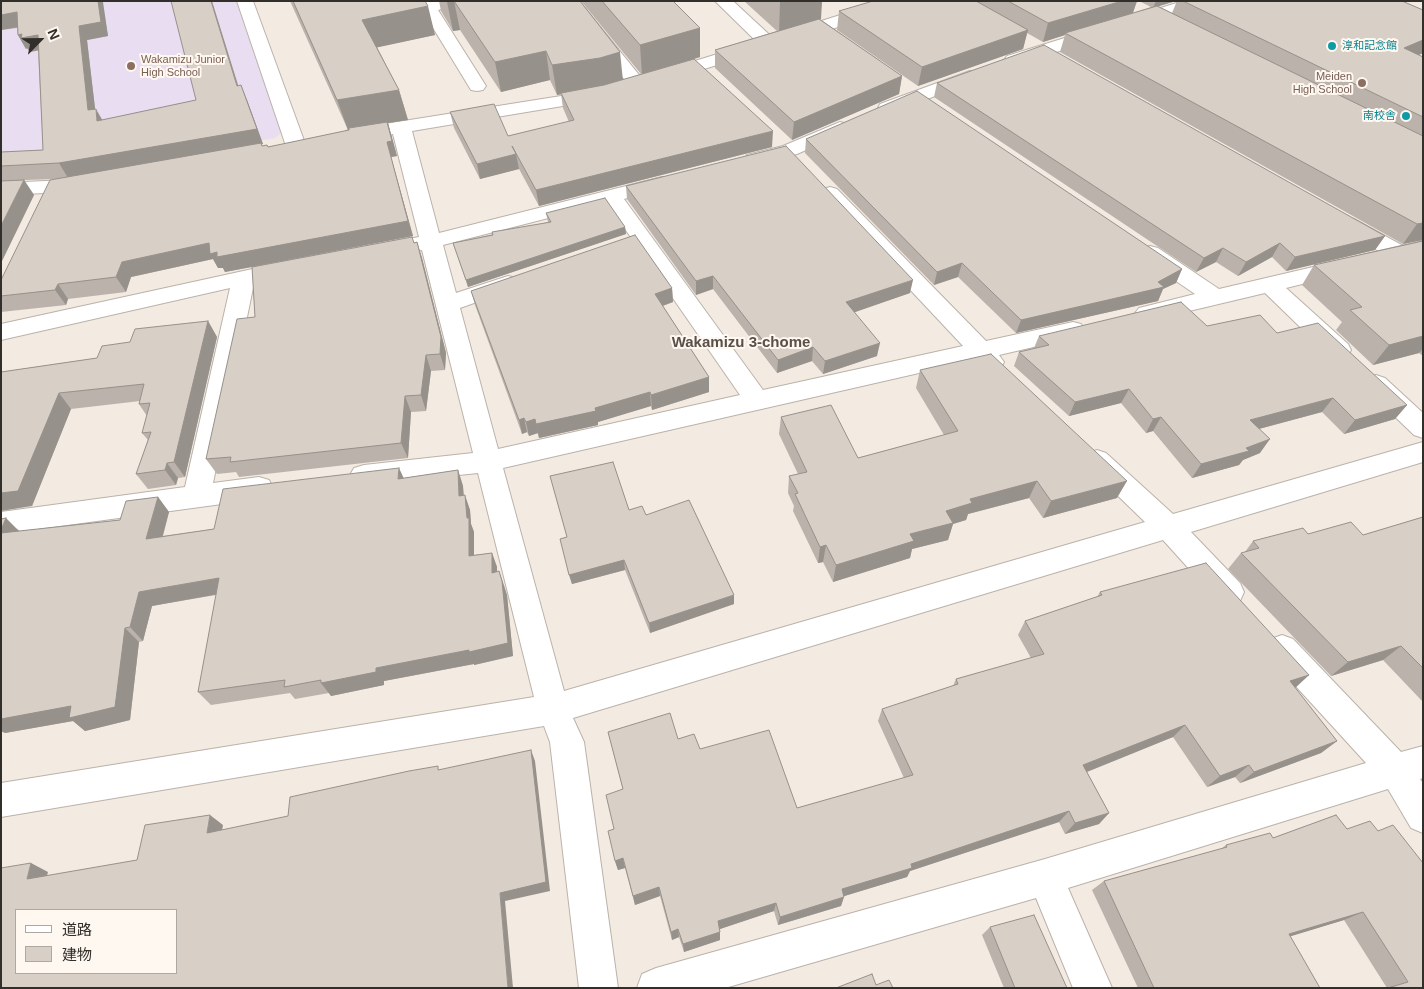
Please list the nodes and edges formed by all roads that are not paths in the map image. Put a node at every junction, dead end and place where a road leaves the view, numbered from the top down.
1 (245, 1) edge
2 (456, 1) edge
3 (570, 1) edge
4 (722, 1) edge
5 (902, 1) edge
6 (1200, 1) edge
7 (426, 4) edge
8 (1128, 5) dead end
9 (1149, 16) junction
10 (374, 18) edge
11 (820, 28) junction
12 (1176, 29) edge
13 (1018, 37) edge
14 (836, 40) edge
15 (768, 43) junction
16 (1042, 50) junction
17 (698, 65) junction
18 (1067, 65) edge
19 (719, 85) edge
20 (477, 86) dead end
21 (624, 89) junction
22 (908, 90) junction
23 (940, 112) edge
24 (400, 127) junction
25 (768, 130) edge
26 (334, 139) edge
27 (315, 143) edge
28 (296, 146) junction
29 (277, 150) edge
30 (733, 164) edge
31 (803, 164) junction
32 (677, 179) edge
33 (106, 180) edge
34 (1, 190) edge
35 (612, 196) junction
36 (1331, 215) edge
37 (432, 241) junction
38 (1134, 242) edge
39 (1411, 251) edge
40 (366, 254) edge
41 (310, 264) edge
42 (531, 276) edge
43 (244, 277) junction
44 (1269, 284) junction
45 (1215, 297) junction
46 (448, 304) junction
47 (1127, 317) edge
48 (1098, 324) edge
49 (1, 332) edge
50 (981, 352) junction
51 (1010, 379) edge
52 (757, 401) junction
53 (1423, 428) edge
54 (1081, 446) edge
55 (1423, 452) edge
56 (489, 461) junction
57 (343, 478) edge
58 (285, 485) edge
59 (197, 495) junction
60 (1, 523) edge
61 (1167, 526) junction
62 (553, 709) junction
63 (1409, 766) edge
64 (1, 800) edge
65 (1423, 816) edge
66 (1045, 877) junction
67 (599, 988) edge
68 (656, 988) edge
69 (1093, 988) edge

1 - 28 street
2 - 7 street
3 - 21 street
4 - 15 street
5 - 11 street
6 - 9 street
7 - 10 street
7 - 20 street
8 - 9 street
9 - 12 street
9 - 16 street
11 - 14 street
11 - 15 street
13 - 16 street
15 - 17 street
16 - 18 street
16 - 22 street
17 - 19 street
17 - 21 street
21 - 24 street
22 - 23 street
22 - 31 street
24 - 26 street
24 - 37 street
25 - 31 street
27 - 28 street
28 - 29 street
30 - 31 street
31 - 50 street
32 - 35 street
33 - 34 street
35 - 37 street
35 - 52 street
36 - 39 street
37 - 40 street
37 - 46 street
38 - 45 street
39 - 44 street
41 - 43 street
42 - 46 street
43 - 49 street
43 - 59 street
44 - 45 street
44 - 53 street
45 - 47 street
46 - 56 street
48 - 50 street
50 - 51 street
50 - 52 street
52 - 56 street
54 - 61 street
55 - 61 street
56 - 57 street
56 - 62 street
58 - 59 street
59 - 60 street
61 - 62 street
61 - 63 street
62 - 64 street
62 - 67 street
63 - 65 street
63 - 66 street
66 - 68 street
66 - 69 street

